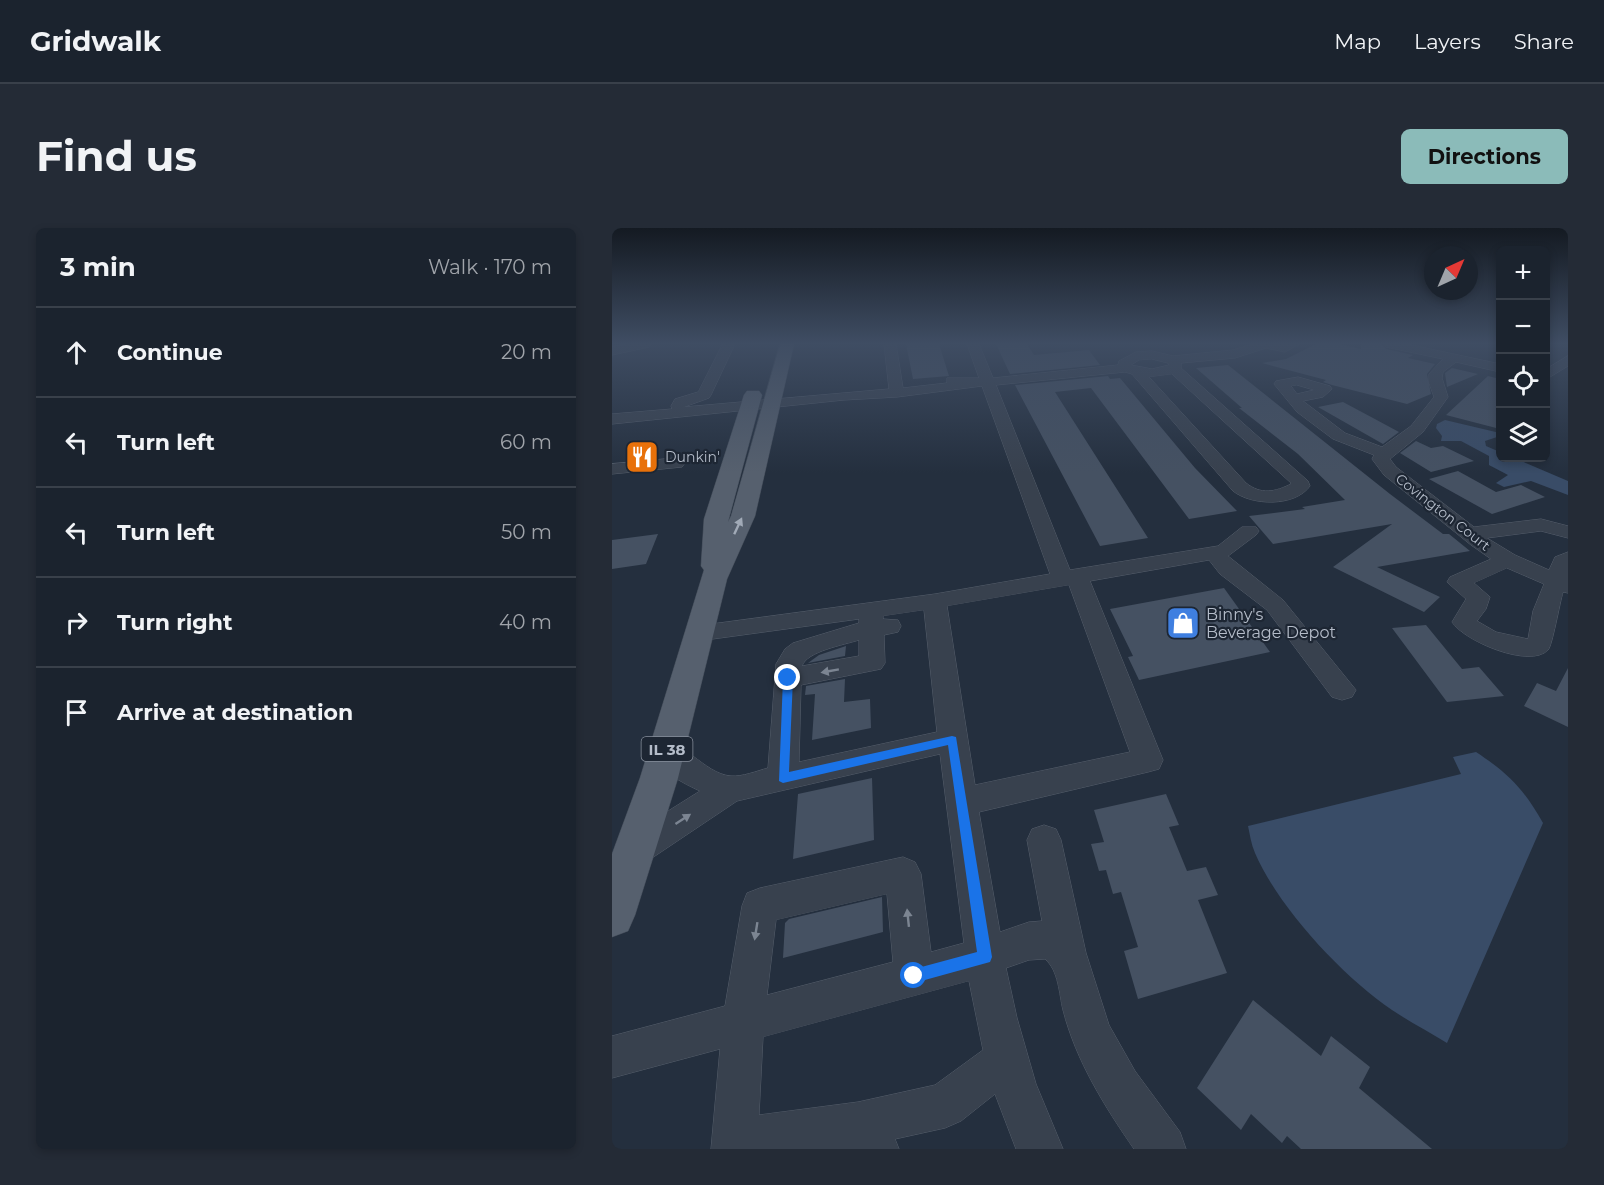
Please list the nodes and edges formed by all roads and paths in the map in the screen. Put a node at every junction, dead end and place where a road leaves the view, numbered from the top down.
1 (708, 387) edge
2 (756, 387) edge
3 (776, 387) edge
4 (896, 387) edge
5 (946, 387) edge
6 (980, 387) edge
7 (1146, 387) edge
8 (1197, 387) edge
9 (1437, 387) edge
10 (896, 390) junction
11 (1295, 399) dead end
12 (772, 404) junction
13 (749, 406) junction
14 (671, 418) junction
15 (612, 419) edge
16 (1240, 428) junction
17 (1189, 434) junction
18 (1384, 453) junction
19 (676, 463) dead end
20 (612, 469) edge
21 (1249, 531) dead end
22 (1568, 532) edge
23 (1470, 534) junction
24 (1213, 552) junction
25 (1568, 558) edge
26 (1507, 560) junction
27 (1069, 576) junction
28 (713, 579) junction
29 (1562, 584) edge
30 (936, 610) junction
31 (871, 619) junction
32 (698, 633) junction
33 (788, 678) junction
34 (1342, 690) dead end
35 (952, 740) junction
36 (665, 754) junction
37 (783, 778) junction
38 (729, 790) junction
39 (962, 802) junction
40 (1044, 840) dead end
41 (634, 851) junction
42 (612, 915) edge
43 (1068, 953) junction
44 (985, 957) junction
45 (914, 976) junction
46 (743, 1022) junction
47 (612, 1057) edge
48 (1005, 1060) junction
49 (867, 1137) edge
50 (735, 1145) edge
51 (1040, 1149) edge
52 (1163, 1149) edge

1 - 14 street
2 - 13 main road, IL 38
3 - 12 main road, IL 38
4 - 10 street
5 - 10 street
6 - 27 street
7 - 17 street
8 - 16 street
9 - 18 street
10 - 12 street
11 - 18 street
12 - 13 street
28 -> 12 main road, IL 38
13 - 14 street
13 - 28 main road, IL 38
14 - 15 street
16 - 17 street
16 - 17 street
18 - 23 street, Covington Court
19 - 20 street
21 - 24 street
22 - 23 street
23 - 26 street, Covington Court
24 - 27 street
24 - 34 street
25 - 29 street
26 - 29 street, Covington Court
26 - 29 street
27 - 30 street
27 - 39 street
28 - 32 main road, IL 38
30 - 31 street
30 - 35 street
31 - 32 street
31 - 33 street
31 -> 33 street
32 - 36 main road, IL 38
33 - 37 street
35 - 37 street
35 - 39 street
36 - 38 street
36 - 41 main road, IL 38
37 - 38 street
41 -> 38 street
39 - 44 street
40 - 43 street
41 - 42 main road, IL 38
43 - 44 street
43 - 52 street
44 - 45 street
44 - 48 street
45 - 46 street
45 -> 46 street
46 - 47 street
46 - 50 street
48 - 49 street
48 - 51 street
49 - 50 street

